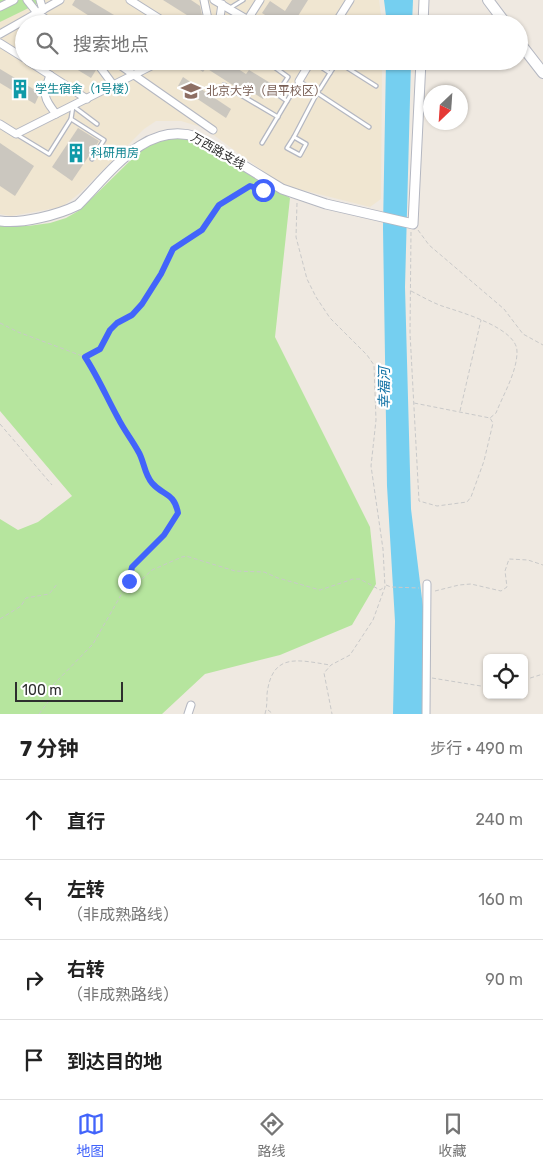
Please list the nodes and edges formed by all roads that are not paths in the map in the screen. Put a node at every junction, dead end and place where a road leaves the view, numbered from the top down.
1 (14, 0) edge
2 (28, 0) edge
3 (40, 0) edge
4 (60, 0) edge
5 (130, 0) edge
6 (204, 0) edge
7 (214, 0) edge
8 (243, 0) edge
9 (260, 0) edge
10 (350, 0) edge
11 (424, 0) edge
12 (488, 0) edge
13 (222, 4) junction
14 (0, 7) edge
15 (230, 9) junction
16 (40, 12) junction
17 (35, 15) edge
18 (44, 15) edge
19 (152, 15) edge
20 (207, 15) edge
21 (220, 15) edge
22 (241, 15) edge
23 (251, 15) edge
24 (341, 15) edge
25 (423, 15) edge
26 (499, 15) edge
27 (15, 26) edge
28 (0, 34) edge
29 (0, 43) edge
30 (15, 52) edge
31 (528, 54) edge
32 (42, 70) edge
33 (103, 70) edge
34 (127, 70) edge
35 (146, 70) edge
36 (279, 70) edge
37 (306, 70) edge
38 (326, 70) edge
39 (332, 70) edge
40 (351, 70) edge
41 (421, 70) edge
42 (330, 73) junction
43 (543, 73) edge
44 (50, 75) junction
45 (136, 76) junction
46 (299, 81) junction
47 (224, 85) dead end
48 (114, 86) junction
49 (376, 86) dead end
50 (320, 89) dead end
51 (317, 93) junction
52 (87, 99) junction
53 (287, 101) junction
54 (73, 106) junction
55 (56, 114) junction
56 (278, 117) junction
57 (71, 119) junction
58 (0, 124) edge
59 (97, 124) dead end
60 (369, 126) dead end
61 (213, 130) dead end
62 (16, 134) junction
63 (294, 137) junction
64 (262, 143) dead end
65 (92, 159) dead end
66 (0, 221) edge
67 (427, 588) road end
68 (191, 705) dead end
69 (188, 714) edge
70 (426, 714) edge

1 - 14 street
2 - 16 street
3 - 16 street
4 - 16 street
5 - 19 street
6 - 20 street
7 - 13 street
8 - 15 lane
9 - 23 street
10 - 24 street
11 - 25 street
12 - 26 main road
13 - 15 street
13 - 21 street
15 - 22 street
16 - 17 street
16 - 18 street
27 - 28 street
29 - 30 street
31 - 43 main road
32 - 44 street
33 - 48 street
34 - 45 street
35 - 45 street
36 - 53 lane
37 - 46 street
38 - 42 lane
39 - 42 lane
40 - 49 lane
41 - 66 street, 万西路支线
42 - 50 lane
44 - 52 street
44 - 55 street
45 - 48 street
45 - 61 street
46 - 51 lane
46 - 53 lane
47 - 56 lane
48 - 52 street
51 - 60 lane
51 - 63 lane
52 - 54 street
53 - 56 lane
54 - 55 street
54 - 57 lane
54 - 59 lane
55 - 62 street
56 - 64 lane
57 - 62 lane
57 - 65 lane
58 - 62 street
63 - 63 lane
67 - 70 street
68 - 69 street

